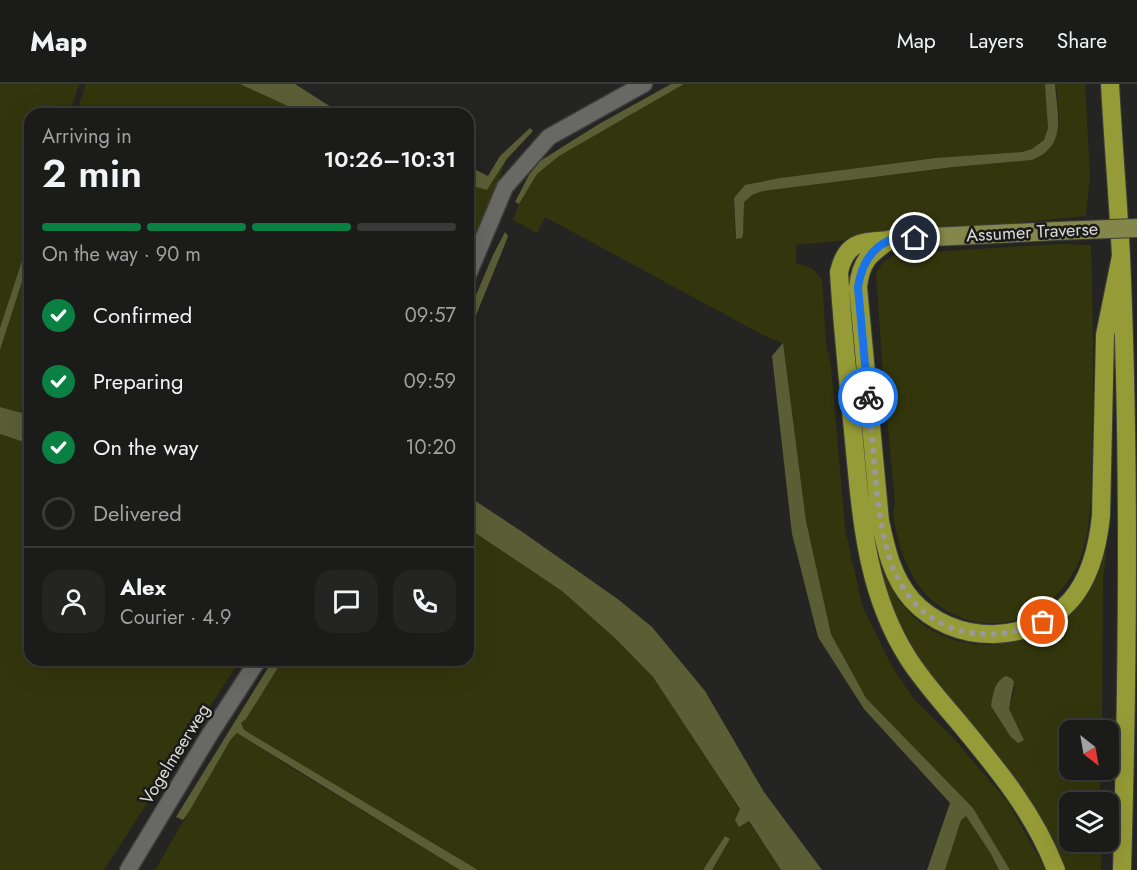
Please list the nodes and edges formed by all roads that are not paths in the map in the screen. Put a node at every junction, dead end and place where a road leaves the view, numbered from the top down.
1 (644, 84) edge
2 (1110, 84) edge
3 (1137, 228) edge
4 (891, 239) junction
5 (1121, 256) junction
6 (474, 261) edge
7 (254, 666) edge
8 (128, 870) edge
9 (1056, 870) edge
10 (1122, 870) edge

1 - 6 street
2 - 5 highway
3 - 4 main road, Assumer Traverse, bridge
4 - 5 highway
4 - 9 highway
5 - 10 highway
7 - 8 street, Vogelmeerweg

